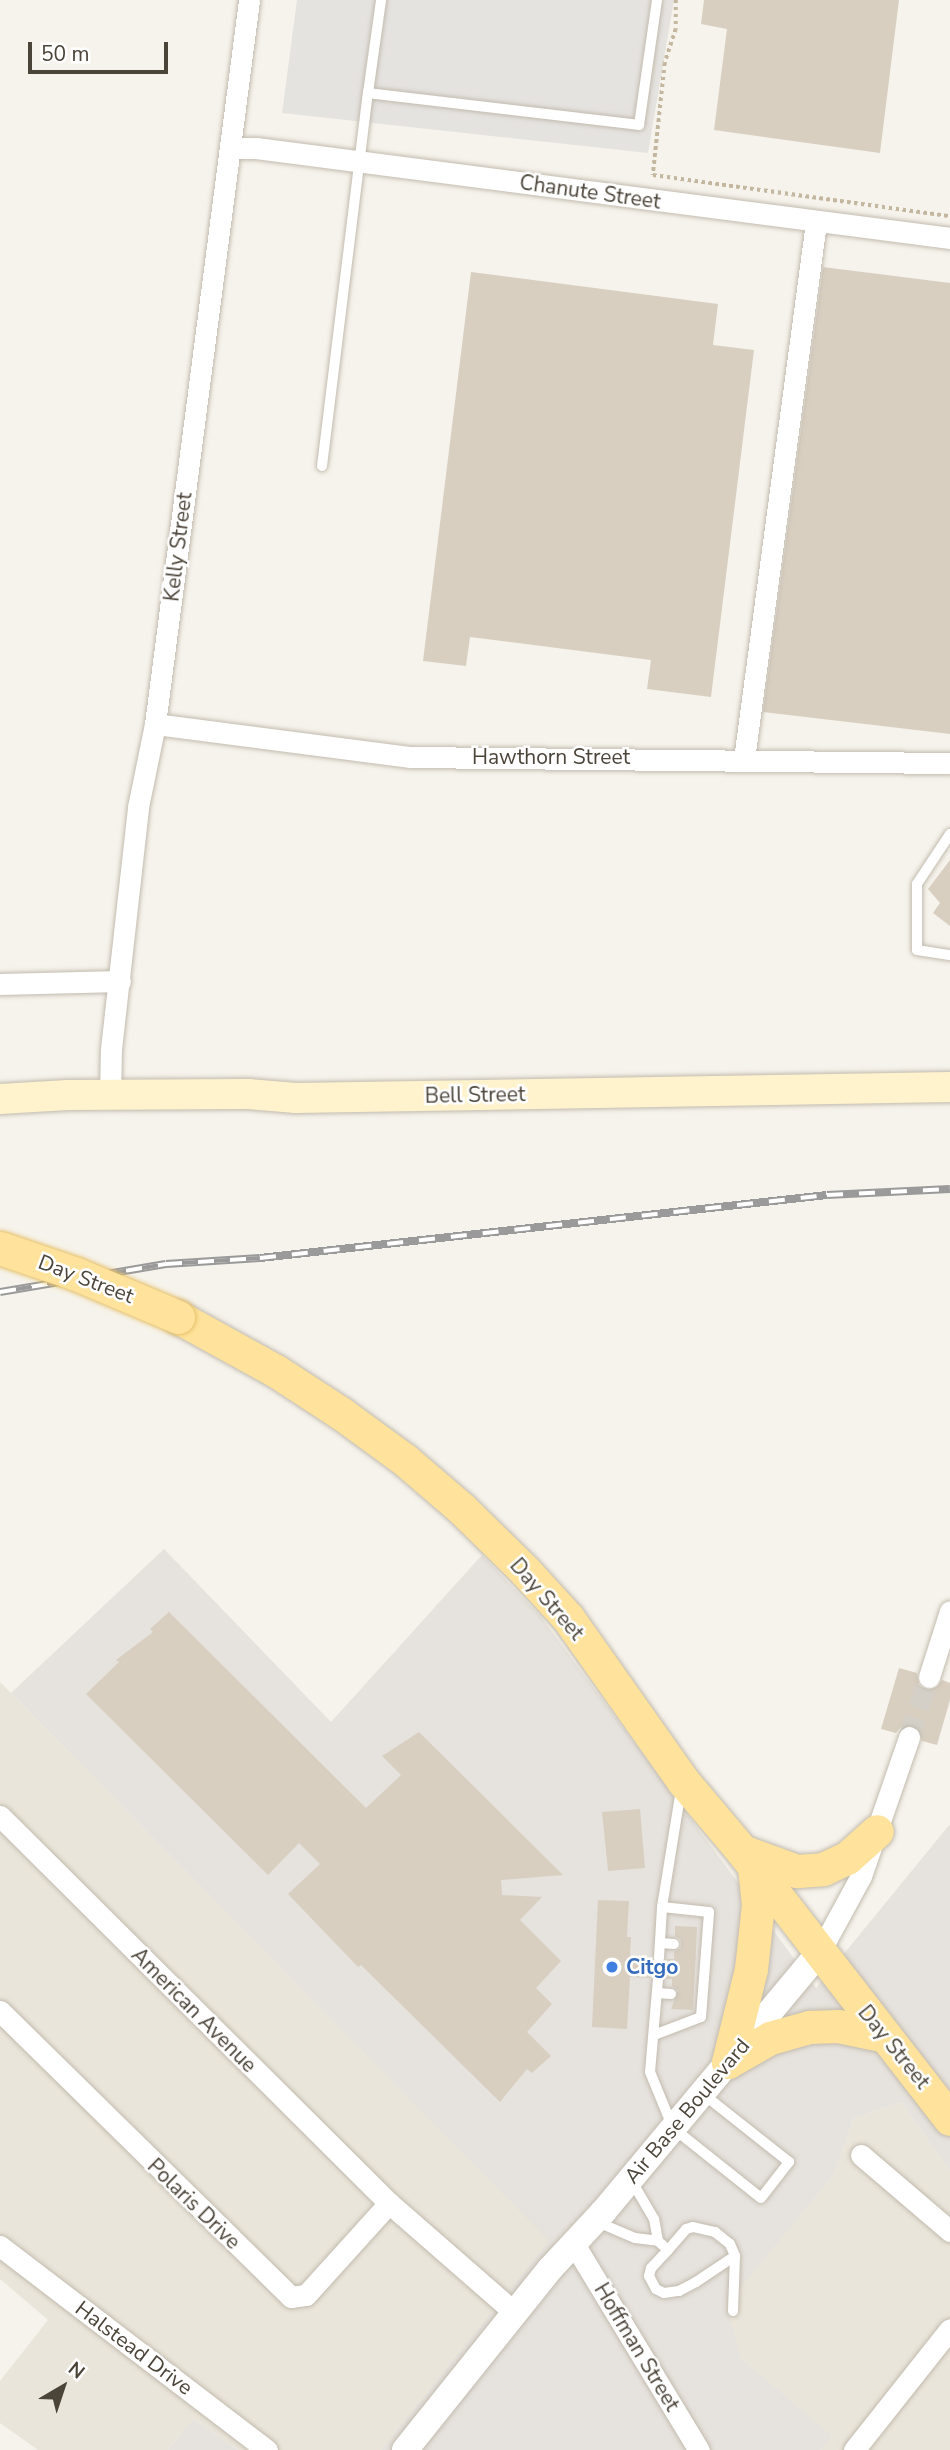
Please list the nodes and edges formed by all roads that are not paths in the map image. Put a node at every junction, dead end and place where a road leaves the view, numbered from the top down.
1 (249, 0) edge
2 (380, 0) edge
3 (657, 0) edge
4 (368, 93) junction
5 (230, 148) junction
6 (360, 161) junction
7 (816, 222) junction
8 (950, 238) edge
9 (322, 466) dead end
10 (155, 724) junction
11 (744, 758) junction
12 (950, 763) edge
13 (950, 834) edge
14 (950, 956) edge
15 (120, 981) junction
16 (0, 984) edge
17 (950, 1087) edge
18 (110, 1095) junction
19 (0, 1099) edge
20 (0, 1248) edge
21 (950, 1611) edge
22 (929, 1676) tunnel mouth
23 (909, 1737) tunnel mouth
24 (682, 1781) junction
25 (0, 1816) edge
26 (877, 1831) junction
27 (748, 1859) junction
28 (662, 1907) junction
29 (660, 1943) junction
30 (674, 1944) dead end
31 (819, 1954) junction
32 (659, 1958) dead end
33 (658, 1979) dead end
34 (657, 1993) junction
35 (671, 1994) dead end
36 (0, 2011) edge
37 (654, 2035) junction
38 (885, 2036) junction
39 (728, 2062) junction
40 (702, 2093) junction
41 (950, 2119) edge
42 (673, 2128) junction
43 (861, 2155) dead end
44 (631, 2179) junction
45 (389, 2203) junction
46 (595, 2221) junction
47 (950, 2231) edge
48 (658, 2241) junction
49 (574, 2244) junction
50 (0, 2246) edge
51 (668, 2250) junction
52 (735, 2256) junction
53 (733, 2311) dead end
54 (515, 2313) junction
55 (950, 2329) edge
56 (267, 2450) edge
57 (405, 2450) edge
58 (699, 2450) edge
59 (854, 2450) edge

1 - 5 street, Kelly Street
2 - 4 lane
3 - 4 lane
4 - 6 lane
5 - 6 street, Chanute Street
5 - 10 street, Kelly Street
6 - 7 street, Chanute Street
6 - 9 lane
7 - 8 street, Chanute Street
7 - 11 street
10 - 11 street, Hawthorn Street
10 - 15 street, Kelly Street
11 - 12 street, Hawthorn Street
13 - 14 lane
15 - 16 street
15 - 18 street, Kelly Street
17 - 18 main road, Bell Street
18 - 19 main road, Bell Street
20 - 24 main road, Day Street, bridge
21 - 22 street
23 - 26 street, Air Base Boulevard
24 - 27 main road, Day Street
24 - 28 lane
25 - 45 street, American Avenue
26 - 27 main road
26 - 31 street, Air Base Boulevard
27 - 31 main road, Day Street
27 - 39 main road
28 - 29 lane
28 - 37 lane
29 - 30 lane
29 - 32 lane
31 - 38 main road, Day Street
31 - 39 street, Air Base Boulevard
33 - 34 lane
34 - 35 lane
34 - 37 lane
36 - 45 street, Polaris Drive
37 - 42 lane
38 - 39 main road
38 - 41 main road, Day Street
39 - 40 street, Air Base Boulevard
40 - 42 street, Air Base Boulevard
40 - 42 lane
42 - 44 street, Air Base Boulevard
43 - 47 street
44 - 46 street, Air Base Boulevard
44 - 48 lane
45 - 54 street, American Avenue
46 - 48 lane
46 - 49 street, Air Base Boulevard
48 - 51 lane
49 - 54 street, Air Base Boulevard
49 - 58 street, Hoffman Street
50 - 56 street, Halstead Drive
51 - 52 lane
51 - 52 lane
52 - 53 lane
54 - 57 street, Air Base Boulevard
55 - 59 street

